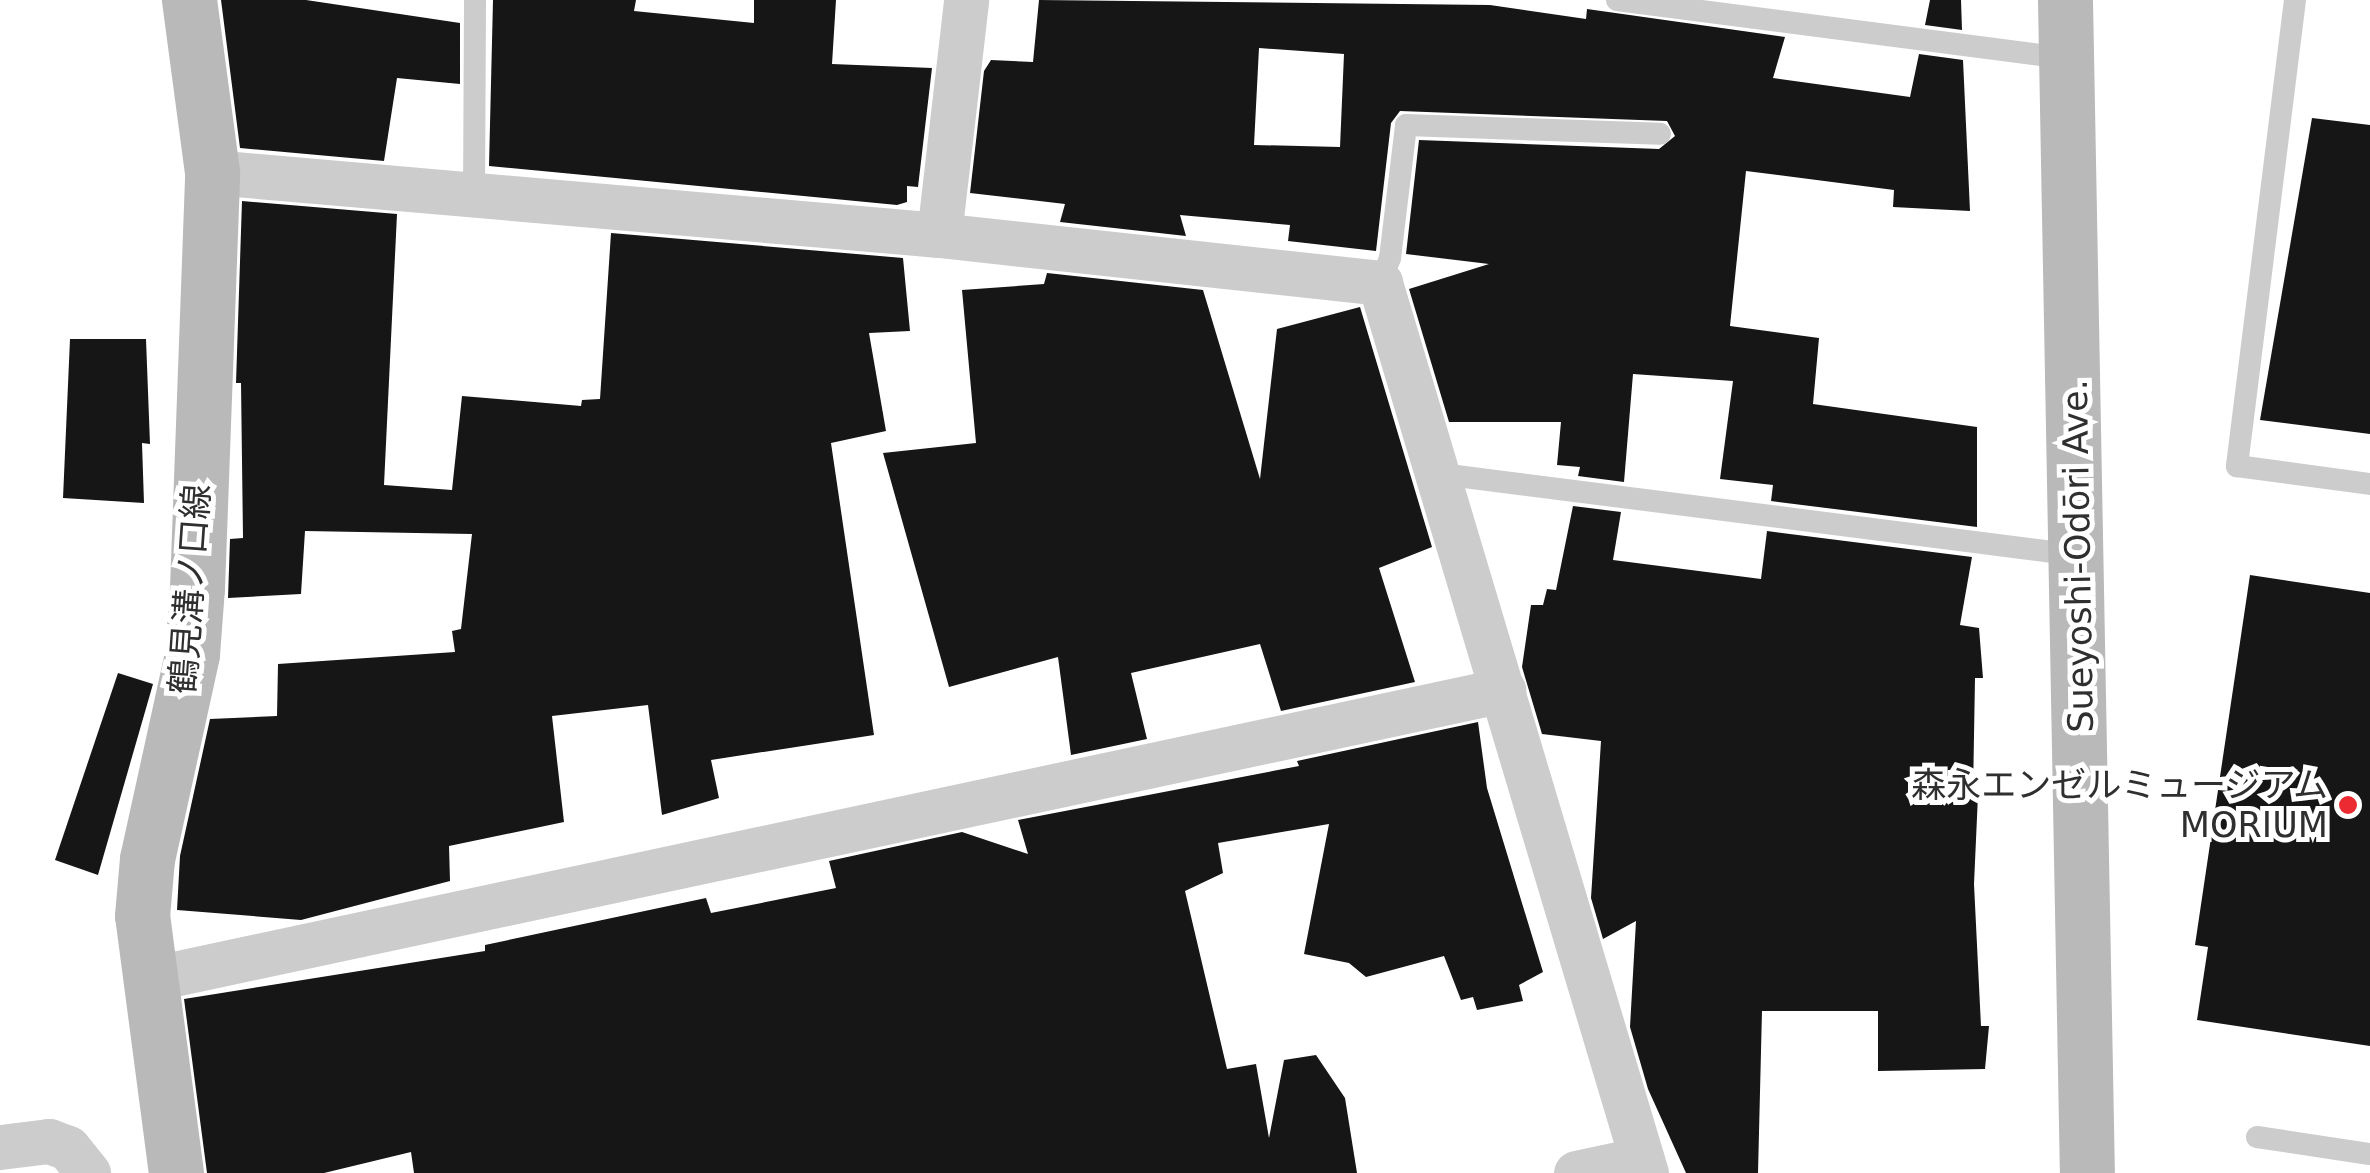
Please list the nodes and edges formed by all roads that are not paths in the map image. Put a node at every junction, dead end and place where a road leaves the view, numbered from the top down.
1 (189, 0) edge
2 (474, 0) edge
3 (966, 0) edge
4 (1617, 0) edge
5 (2065, 0) edge
6 (2295, 0) edge
7 (1695, 6) edge
8 (2066, 58) junction
9 (1660, 134) dead end
10 (212, 172) junction
11 (474, 196) junction
12 (939, 235) junction
13 (1380, 282) junction
14 (1441, 474) junction
15 (2370, 484) edge
16 (2080, 555) junction
17 (1502, 690) junction
18 (146, 980) junction
19 (2256, 1137) dead end
20 (0, 1147) edge
21 (2370, 1154) edge
22 (1644, 1166) edge
23 (88, 1173) edge
24 (176, 1173) edge
25 (1576, 1173) edge
26 (2087, 1173) edge

1 - 10 main road, 鶴見溝ノ口線
2 - 11 lane
3 - 12 street
4 - 7 lane
5 - 8 main road, Sueyoshi-Odōri Ave.
6 - 15 lane
7 - 8 lane
8 - 16 main road, Sueyoshi-Odōri Ave.
9 - 13 lane
10 - 11 street
10 - 18 main road, 鶴見溝ノ口線
11 - 12 street
12 - 13 street
13 - 14 street
14 - 16 lane
14 - 17 street
16 - 26 main road, Sueyoshi-Odōri Ave.
17 - 18 street
17 - 22 street
18 - 24 main road, 鶴見溝ノ口線
19 - 21 lane
20 - 23 street
22 - 25 street

